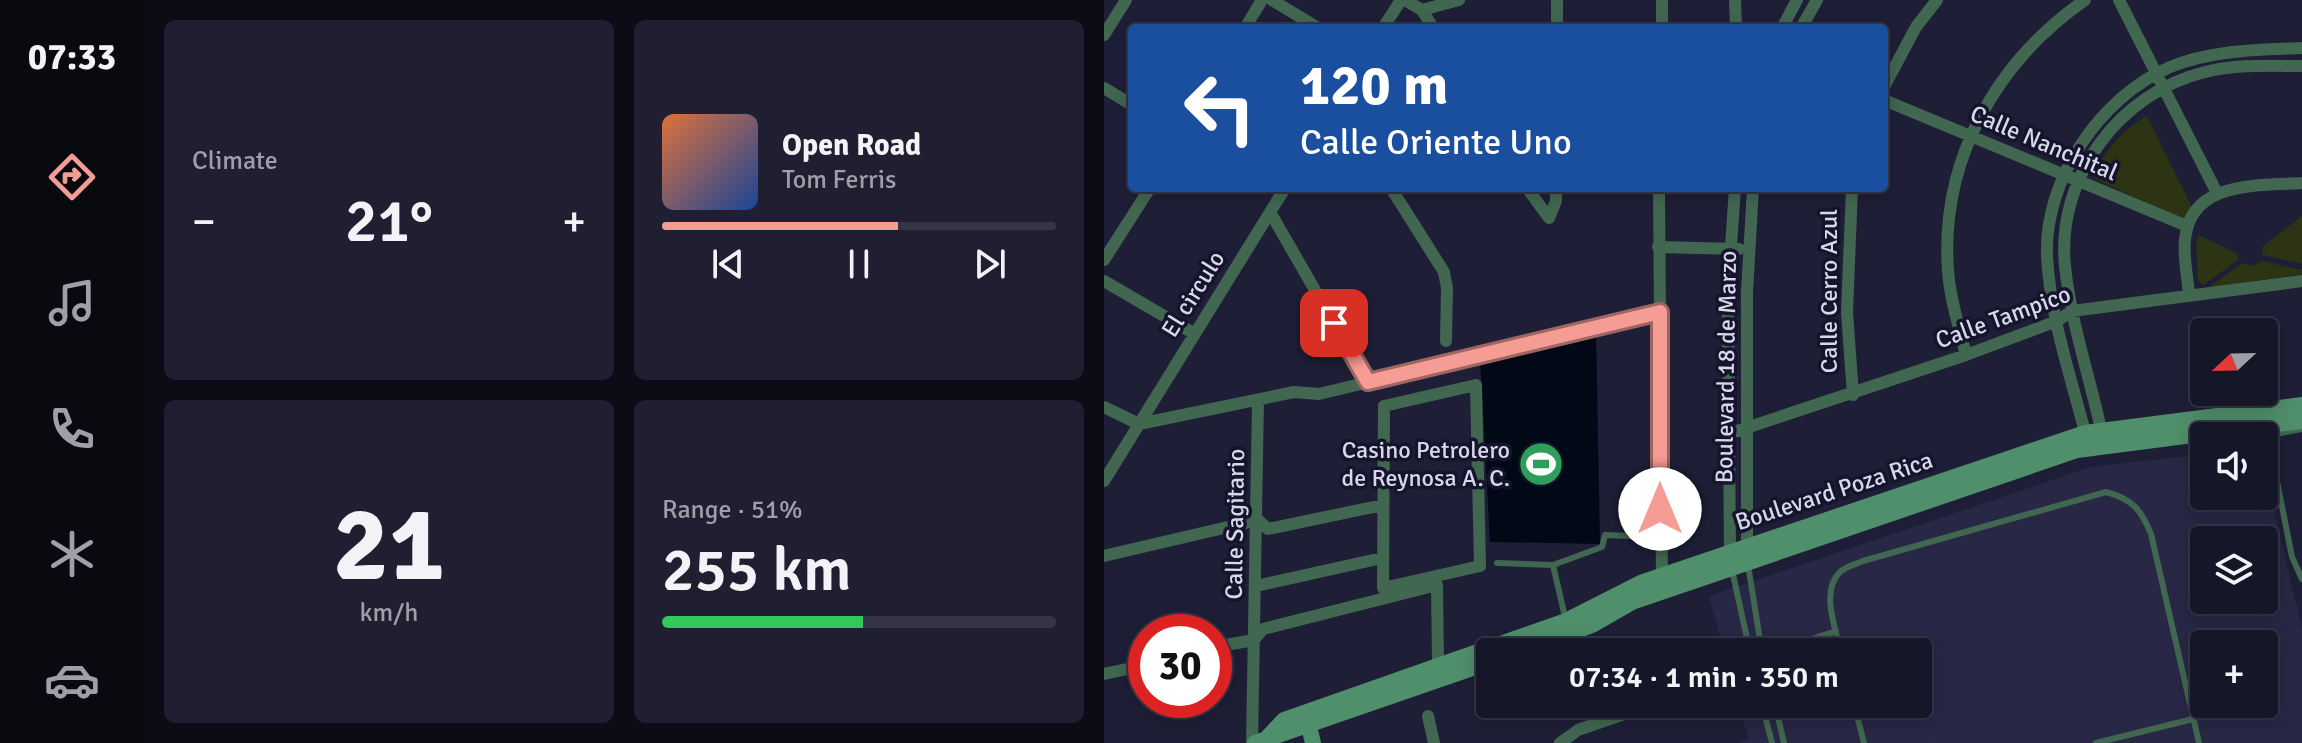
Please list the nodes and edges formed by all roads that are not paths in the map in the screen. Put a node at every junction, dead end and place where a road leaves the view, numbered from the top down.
1 (1126, 0) edge
2 (1262, 0) edge
3 (1272, 0) edge
4 (1403, 0) edge
5 (1459, 0) edge
6 (1557, 0) edge
7 (1662, 0) edge
8 (1735, 0) edge
9 (1797, 0) edge
10 (1817, 0) edge
11 (1937, 0) edge
12 (2085, 0) edge
13 (2119, 0) edge
14 (1422, 10) junction
15 (1247, 24) edge
16 (1311, 24) edge
17 (1386, 24) edge
18 (1431, 24) edge
19 (1557, 24) edge
20 (1662, 24) edge
21 (1736, 24) edge
22 (1784, 24) edge
23 (1803, 24) edge
24 (1104, 35) edge
25 (2302, 48) edge
26 (2302, 66) edge
27 (2157, 74) junction
28 (1888, 80) edge
29 (2164, 87) junction
30 (1104, 88) edge
31 (1888, 102) edge
32 (1128, 103) edge
33 (1970, 136) junction
34 (2062, 175) junction
35 (2076, 180) junction
36 (2302, 183) edge
37 (1147, 192) edge
38 (1283, 192) edge
39 (1394, 192) edge
40 (1530, 192) edge
41 (1556, 192) edge
42 (1659, 192) edge
43 (1735, 192) edge
44 (1753, 192) edge
45 (1852, 192) edge
46 (2217, 193) junction
47 (1270, 212) junction
48 (2187, 226) junction
49 (1658, 247) junction
50 (1731, 248) junction
51 (1749, 249) junction
52 (1104, 260) edge
53 (1104, 281) edge
54 (2302, 281) edge
55 (2189, 296) junction
56 (2072, 311) junction
57 (1660, 312) junction
58 (2057, 321) junction
59 (1195, 334) junction
60 (1446, 341) dead end
61 (1966, 355) junction
62 (1368, 382) junction
63 (1853, 395) junction
64 (1258, 401) junction
65 (2302, 405) edge
66 (1104, 407) edge
67 (2302, 421) edge
68 (1139, 424) junction
69 (2278, 425) edge
70 (1746, 428) junction
71 (2302, 429) edge
72 (2168, 430) junction
73 (2190, 431) edge
74 (1728, 434) junction
75 (2278, 434) edge
76 (2095, 439) junction
77 (1104, 481) edge
78 (2278, 492) edge
79 (1383, 505) junction
80 (1258, 520) junction
81 (1660, 537) junction
82 (1104, 556) edge
83 (1738, 556) junction
84 (1382, 558) junction
85 (1497, 563) dead end
86 (1553, 565) junction
87 (2302, 579) edge
88 (1662, 584) junction
89 (1256, 586) junction
90 (1566, 621) junction
91 (1836, 631) junction
92 (1557, 638) edge
93 (1748, 638) edge
94 (1758, 638) edge
95 (1815, 638) edge
96 (1838, 638) edge
97 (1254, 640) junction
98 (1232, 644) edge
99 (1438, 664) junction
100 (1476, 666) edge
101 (1128, 669) edge
102 (1104, 674) edge
103 (1428, 716) dead end
104 (1307, 718) junction
105 (1613, 718) edge
106 (1766, 718) edge
107 (1778, 718) edge
108 (1858, 718) edge
109 (2193, 719) junction
110 (1287, 732) edge
111 (1259, 741) edge
112 (1313, 743) edge
113 (1434, 743) edge
114 (1560, 743) edge
115 (1772, 743) edge
116 (1784, 743) edge
117 (1864, 743) edge
118 (2096, 743) edge
119 (2199, 743) edge

1 - 24 street
2 - 15 street
3 - 16 street
4 - 14 street
4 - 17 street
5 - 14 street
6 - 19 street
7 - 20 street
8 - 21 street
9 - 22 street
10 - 23 street
11 - 28 street
12 - 33 street
13 - 27 street
14 - 18 street
25 - 27 street
26 - 29 street
27 - 29 street
27 - 34 street
29 - 35 street
29 - 46 street
30 - 32 street
31 - 33 street, Calle Nanchital
33 - 34 street, Calle Nanchital
33 - 61 street
34 - 35 street, Calle Nanchital
34 - 58 street
35 - 48 street, Calle Nanchital
35 - 56 street
36 - 46 street
37 - 52 street
38 - 47 street, El circulo
39 - 60 street
40 - 41 street
42 - 49 street
43 - 50 street, Boulevard 18 de Marzo
44 - 51 street, Boulevard 18 de Marzo
45 - 63 street, Calle Cerro Azul
46 - 48 street
47 - 59 street, El circulo
47 - 62 street
48 - 55 street
49 - 50 street
49 - 57 street
50 - 51 street
50 - 74 street, Boulevard 18 de Marzo
51 - 70 street, Boulevard 18 de Marzo
53 - 59 street
54 - 55 street, Calle Tampico
55 - 56 street, Calle Tampico
56 - 58 street, Calle Tampico
56 - 76 street
57 - 62 street
57 - 81 street
58 - 61 street, Calle Tampico
58 - 76 street
59 - 68 street, El circulo
61 - 63 street, Calle Tampico
62 - 64 street
63 - 70 street, Calle Tampico
64 - 68 street
64 - 80 street, Calle Sagitario
65 - 72 main road, Boulevard Poza Rica
66 - 68 street
67 - 69 main road, Boulevard Poza Rica
68 - 77 street, El circulo
70 - 74 street, Calle Tampico
70 - 83 street, Boulevard 18 de Marzo
71 - 75 lane
72 - 73 main road, Boulevard Poza Rica
72 - 76 main road, Boulevard Poza Rica
74 - 83 street, Boulevard 18 de Marzo
76 - 83 main road, Boulevard Poza Rica
78 - 87 lane
79 - 80 street
79 - 84 street
79 - 84 street
80 - 82 street
80 - 89 street, Calle Sagitario
81 - 86 lane
81 - 88 street
83 - 88 main road, Boulevard Poza Rica
83 - 93 lane
83 - 94 lane
84 - 89 street
85 - 86 lane
86 - 90 lane
88 - 90 main road, Boulevard Poza Rica
88 - 92 main road, Boulevard Poza Rica
89 - 97 street, Calle Sagitario
90 - 99 main road, Boulevard Poza Rica
91 - 95 lane
91 - 96 lane
91 - 109 lane
97 - 98 street
97 - 99 street
97 - 111 street, Calle Sagitario
99 - 104 main road, Boulevard Poza Rica
100 - 104 main road, Boulevard Poza Rica
101 - 102 street
103 - 113 street
104 - 110 main road, Boulevard Poza Rica
104 - 112 main road
105 - 114 street
106 - 115 lane
107 - 116 lane
108 - 117 lane
109 - 118 lane
109 - 119 lane
110 - 111 main road, Boulevard Poza Rica

